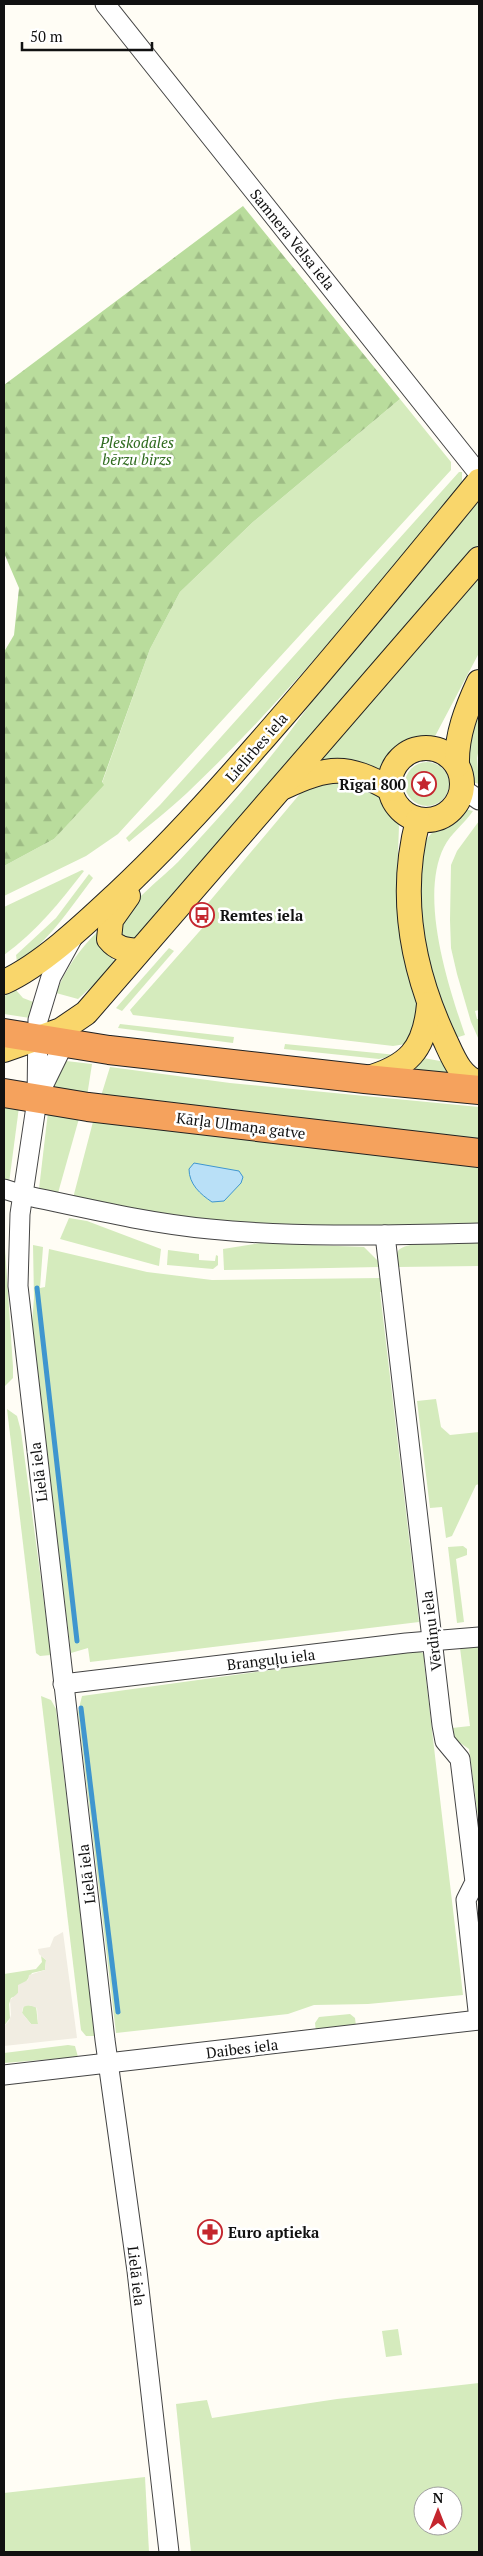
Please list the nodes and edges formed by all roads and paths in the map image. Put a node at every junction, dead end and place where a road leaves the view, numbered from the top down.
1 (105, 4) edge
2 (479, 474) edge
3 (479, 482) edge
4 (479, 559) edge
5 (479, 682) edge
6 (457, 765) junction
7 (278, 790) junction
8 (390, 790) junction
9 (471, 795) edge
10 (418, 820) junction
11 (146, 867) junction
12 (89, 920) junction
13 (138, 951) junction
14 (4, 982) edge
15 (428, 1004) junction
16 (78, 1019) junction
17 (4, 1033) edge
18 (36, 1038) junction
19 (63, 1043) junction
20 (4, 1050) edge
21 (365, 1079) junction
22 (479, 1084) edge
23 (479, 1090) edge
24 (4, 1093) edge
25 (37, 1100) junction
26 (479, 1153) edge
27 (4, 1189) edge
28 (23, 1195) junction
29 (479, 1233) edge
30 (385, 1235) junction
31 (479, 1637) edge
32 (433, 1640) junction
33 (64, 1684) junction
34 (479, 2020) edge
35 (108, 2063) junction
36 (4, 2075) edge
37 (169, 2552) edge

1 - 2 street, Samnera Velsa iela
3 - 11 main road, Lielirbes iela
4 - 7 main road
5 - 6 main road
6 - 8 main road
6 - 9 main road
7 - 8 main road
7 - 13 main road
8 - 10 main road
9 - 10 main road
10 - 15 main road
11 - 12 main road, Lielirbes iela
11 - 13 main road
12 - 14 main road, Lielirbes iela
12 - 18 street
13 - 16 main road
15 - 21 main road
15 - 22 main road
16 - 18 main road
16 - 19 street
17 - 18 highway
18 - 19 highway
18 - 20 main road
18 - 25 street
19 - 21 highway
19 - 25 street
21 - 23 highway
24 - 25 highway, Kārļa Ulmaņa gatve
25 - 26 highway, Kārļa Ulmaņa gatve
25 - 28 street, Lielā iela
27 - 28 street
28 - 30 street
28 - 33 street, Lielā iela
29 - 30 street
30 - 32 street, Vērdiņu iela
31 - 32 street, Branguļu iela
32 - 33 street, Branguļu iela
32 - 34 street, Vērdiņu iela
33 - 35 street, Lielā iela
34 - 35 street, Daibes iela
35 - 36 street, Daibes iela
35 - 37 street, Lielā iela

